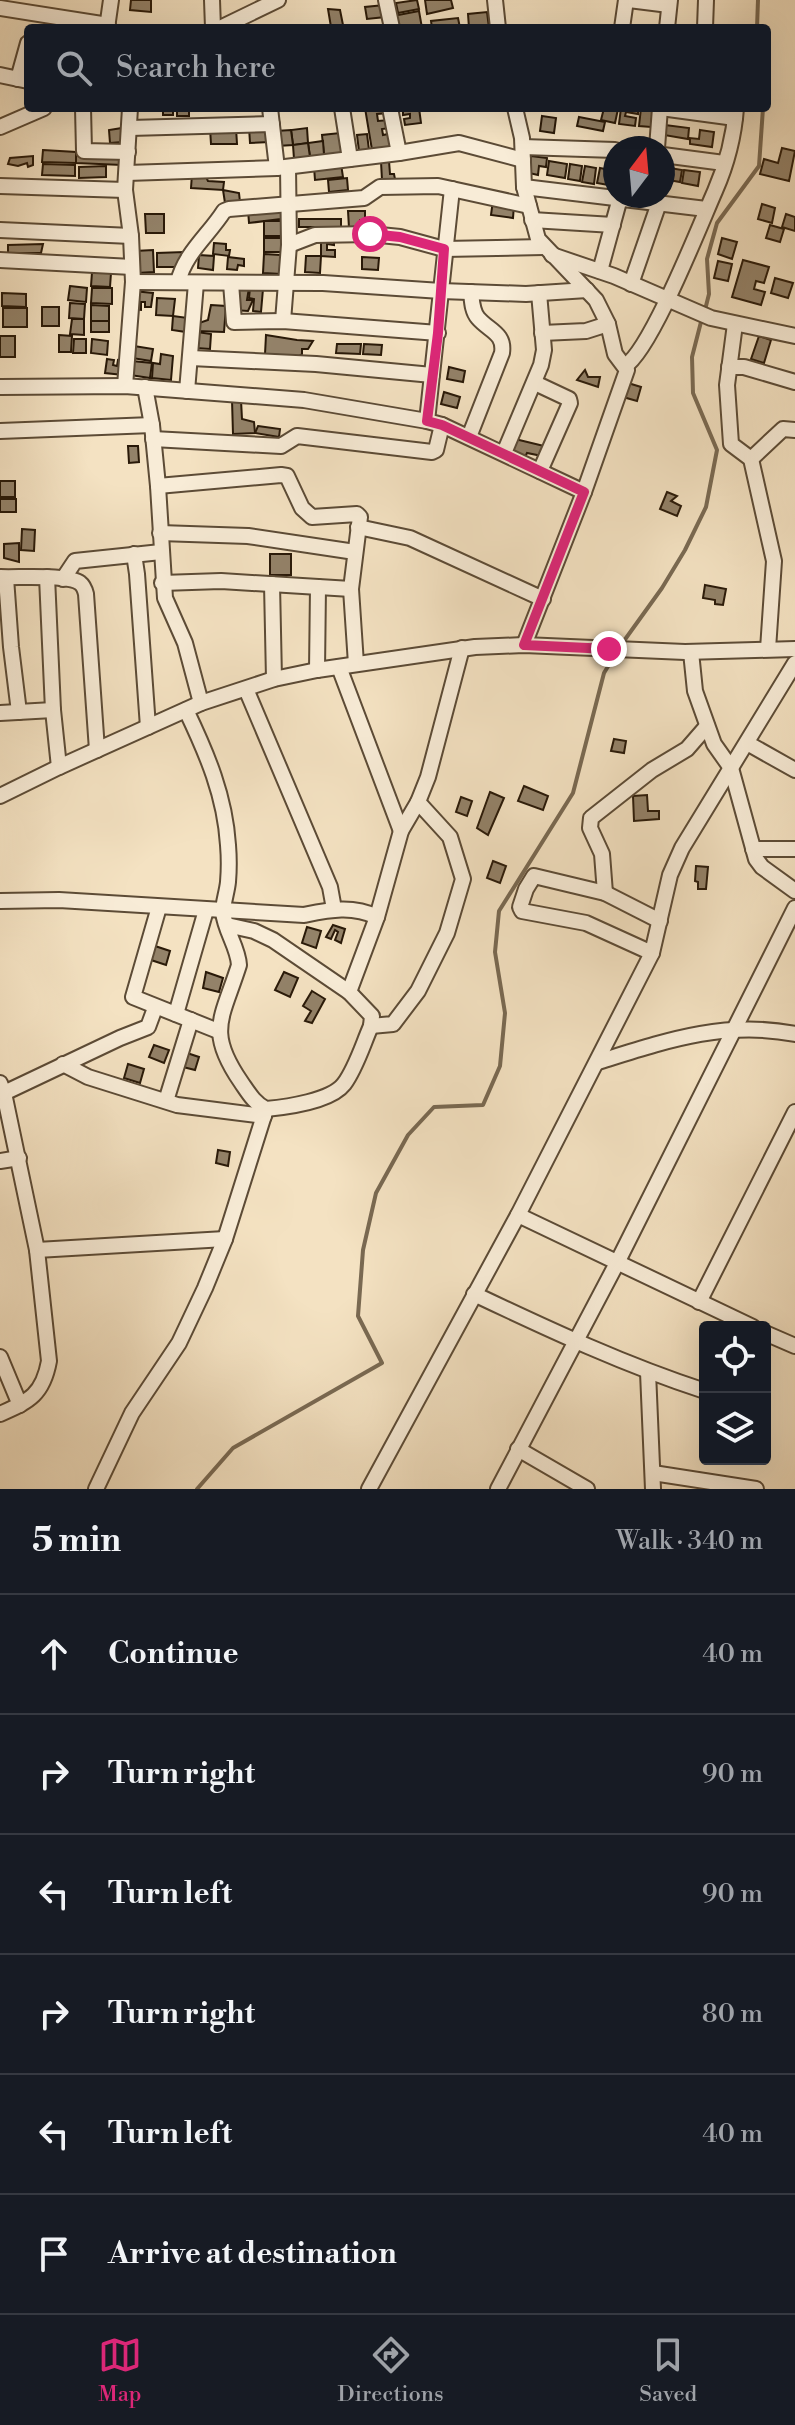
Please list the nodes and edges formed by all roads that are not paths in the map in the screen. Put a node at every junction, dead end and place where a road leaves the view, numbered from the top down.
1 (111, 0) edge
2 (212, 0) edge
3 (278, 0) edge
4 (386, 0) edge
5 (495, 0) edge
6 (627, 0) edge
7 (706, 0) edge
8 (669, 2) edge
9 (0, 8) edge
10 (34, 21) edge
11 (80, 24) edge
12 (108, 24) edge
13 (221, 24) edge
14 (228, 24) edge
15 (391, 24) edge
16 (498, 24) edge
17 (623, 24) edge
18 (667, 24) edge
19 (705, 24) edge
20 (0, 75) edge
21 (23, 80) edge
22 (37, 112) edge
23 (83, 112) edge
24 (130, 112) edge
25 (270, 112) edge
26 (343, 112) edge
27 (391, 112) edge
28 (516, 112) edge
29 (660, 112) edge
30 (736, 113) edge
31 (272, 124) junction
32 (130, 128) junction
33 (1, 131) edge
34 (658, 136) edge
35 (603, 150) edge
36 (128, 152) junction
37 (399, 153) junction
38 (523, 153) junction
39 (675, 157) edge
40 (350, 159) junction
41 (724, 163) junction
42 (283, 167) junction
43 (127, 173) junction
44 (0, 186) edge
45 (524, 187) junction
46 (452, 189) junction
47 (125, 190) junction
48 (603, 196) edge
49 (675, 205) edge
50 (289, 206) junction
51 (617, 208) edge
52 (657, 208) edge
53 (706, 209) junction
54 (530, 213) junction
55 (613, 225) junction
56 (0, 230) edge
57 (131, 236) junction
58 (289, 245) junction
59 (444, 249) junction
60 (547, 251) junction
61 (0, 260) edge
62 (600, 271) junction
63 (132, 274) junction
64 (178, 282) junction
65 (196, 283) junction
66 (231, 283) junction
67 (286, 283) junction
68 (631, 284) junction
69 (587, 290) junction
70 (441, 291) junction
71 (471, 292) junction
72 (539, 293) junction
73 (667, 299) junction
74 (283, 321) junction
75 (608, 324) junction
76 (735, 324) junction
77 (438, 333) junction
78 (542, 333) junction
79 (795, 336) edge
80 (191, 358) junction
81 (625, 366) junction
82 (729, 367) junction
83 (432, 375) junction
84 (795, 382) edge
85 (535, 383) junction
86 (125, 386) junction
87 (0, 387) edge
88 (145, 387) junction
89 (187, 391) junction
90 (434, 423) junction
91 (795, 430) edge
92 (0, 431) edge
93 (152, 432) junction
94 (469, 437) junction
95 (504, 453) junction
96 (751, 459) junction
97 (540, 471) junction
98 (158, 486) junction
99 (584, 492) junction
100 (358, 527) junction
101 (160, 533) junction
102 (161, 552) junction
103 (355, 552) junction
104 (134, 554) junction
105 (2, 576) edge
106 (47, 577) junction
107 (63, 579) junction
108 (162, 583) junction
109 (272, 584) junction
110 (318, 587) junction
111 (351, 589) junction
112 (543, 599) junction
113 (5, 625) edge
114 (524, 645) junction
115 (462, 648) junction
116 (768, 649) junction
117 (795, 649) edge
118 (691, 652) junction
119 (795, 663) edge
120 (356, 664) junction
121 (339, 667) junction
122 (7, 668) edge
123 (317, 670) junction
124 (274, 679) junction
125 (246, 689) junction
126 (201, 703) junction
127 (53, 710) junction
128 (186, 710) junction
129 (19, 712) junction
130 (0, 713) edge
131 (707, 726) junction
132 (148, 727) junction
133 (747, 743) junction
134 (97, 750) junction
135 (59, 767) junction
136 (731, 768) junction
137 (795, 770) edge
138 (0, 796) edge
139 (418, 802) junction
140 (401, 831) junction
141 (753, 849) junction
142 (795, 849) edge
143 (780, 880) junction
144 (795, 891) edge
145 (605, 893) junction
146 (0, 901) edge
147 (159, 907) junction
148 (334, 909) junction
149 (206, 910) junction
150 (794, 916) edge
151 (377, 917) junction
152 (225, 918) junction
153 (660, 921) junction
154 (652, 953) junction
155 (349, 992) junction
156 (155, 1008) junction
157 (176, 1014) junction
158 (191, 1020) junction
159 (371, 1026) junction
160 (735, 1030) junction
161 (218, 1031) junction
162 (795, 1034) edge
163 (598, 1062) junction
164 (63, 1064) junction
165 (2, 1088) edge
166 (166, 1101) junction
167 (265, 1112) junction
168 (795, 1112) edge
169 (19, 1158) junction
170 (0, 1161) edge
171 (518, 1215) junction
172 (225, 1239) junction
173 (37, 1250) junction
174 (617, 1263) junction
175 (474, 1294) junction
176 (699, 1302) junction
177 (740, 1321) edge
178 (771, 1336) edge
179 (576, 1342) junction
180 (795, 1346) edge
181 (0, 1357) edge
182 (648, 1372) junction
183 (699, 1389) edge
184 (20, 1405) junction
185 (0, 1414) edge
186 (518, 1449) junction
187 (653, 1473) junction
188 (96, 1489) edge
189 (369, 1489) edge
190 (498, 1489) edge
191 (587, 1489) edge
192 (653, 1489) edge
193 (756, 1489) edge

1 - 12 street
2 - 13 street
3 - 14 street
4 - 15 street
5 - 16 street
6 - 8 street
6 - 17 street
7 - 19 street
8 - 18 street
9 - 10 street
10 - 11 street
20 - 21 street
22 - 33 street
23 - 36 street
24 - 32 street
25 - 31 street
26 - 40 street
27 - 37 street
28 - 38 street
29 - 34 street
30 - 41 street
31 - 32 street
31 - 42 street
32 - 36 street
35 - 38 street
36 - 43 street
37 - 38 street
37 - 40 street
38 - 45 street
39 - 41 street
40 - 42 street
41 - 53 street
42 - 43 street
42 - 50 street
43 - 47 street
44 - 47 street
45 - 48 street
45 - 54 street
46 - 50 street
46 - 54 street
46 - 59 street
47 - 57 street
49 - 53 street
50 - 58 street
50 - 64 street
51 - 55 street
52 - 68 street
53 - 73 street
54 - 55 street
54 - 60 street
55 - 62 street
56 - 57 street
57 - 63 street
58 - 59 street
58 - 67 street
59 - 60 street
59 - 70 street
60 - 62 street
60 - 69 street
61 - 63 street
62 - 68 street
63 - 64 street
63 - 86 street
64 - 65 street
65 - 66 street
65 - 80 street
66 - 67 street
66 - 74 street
67 - 70 street
67 - 74 street
68 - 73 street
69 - 72 street
69 - 75 street
70 - 71 street
70 - 77 street
71 - 72 street
71 - 94 street
72 - 78 street
73 - 76 street
73 - 81 street
74 - 77 street
75 - 78 street
75 - 81 street
76 - 79 street
76 - 82 street
77 - 83 street
78 - 85 street
80 - 83 street
80 - 89 street
81 - 99 street
82 - 84 street
82 - 96 street
83 - 90 street
85 - 95 street
85 - 97 street
86 - 87 street
86 - 88 street
88 - 89 street
88 - 93 street
89 - 90 street
90 - 93 street
90 - 94 street
91 - 96 street
92 - 93 street
93 - 98 street
94 - 95 street
95 - 97 street
96 - 116 street
97 - 99 street
98 - 100 street
98 - 101 street
99 - 112 street
100 - 103 street
100 - 112 street
101 - 102 street
101 - 103 street
102 - 104 street
102 - 108 street
103 - 111 street
104 - 107 street
104 - 132 street
105 - 106 street
105 - 113 street
106 - 107 street
106 - 127 street
107 - 134 street
108 - 109 street
108 - 126 street
109 - 110 street
109 - 124 street
110 - 111 street
110 - 123 street
111 - 120 street
112 - 114 street
113 - 122 street
114 - 115 street
114 - 118 street
115 - 120 street
115 - 139 street
116 - 117 street
116 - 118 street
118 - 131 street
119 - 133 street
120 - 121 street
121 - 123 street
121 - 140 street
122 - 129 street
123 - 124 street
124 - 125 street
125 - 126 street
125 - 148 street
126 - 128 street
127 - 129 street
127 - 135 street
128 - 132 street
128 - 152 street
129 - 130 street
131 - 136 street
131 - 145 street
132 - 134 street
133 - 136 street
133 - 137 street
134 - 135 street
135 - 138 street
136 - 141 street
136 - 153 street
139 - 140 street
139 - 159 street
140 - 151 street
141 - 142 street
141 - 143 street
143 - 144 street
143 - 150 street
145 - 153 street
145 - 154 street
146 - 147 street
147 - 149 street
147 - 156 street
148 - 151 street
148 - 152 street
149 - 152 street
149 - 157 street
150 - 160 street
151 - 155 street
152 - 155 street
152 - 161 street
153 - 154 street
154 - 163 street
155 - 159 street
156 - 157 street
156 - 164 street
157 - 158 street
158 - 161 street
158 - 166 street
159 - 167 street
160 - 162 street
160 - 163 street
160 - 174 street
161 - 167 street
163 - 171 street
164 - 165 street
164 - 166 street
165 - 169 street
166 - 167 street
167 - 172 street
168 - 176 street
169 - 170 street
169 - 173 street
171 - 174 street
171 - 175 street
172 - 173 street
172 - 188 street
173 - 184 street
174 - 176 street
174 - 179 street
175 - 179 street
175 - 189 street
176 - 177 street
178 - 180 street
179 - 182 street
179 - 186 street
181 - 184 street
182 - 183 street
182 - 187 street
184 - 185 street
186 - 190 street
186 - 191 street
187 - 192 street
187 - 193 street

